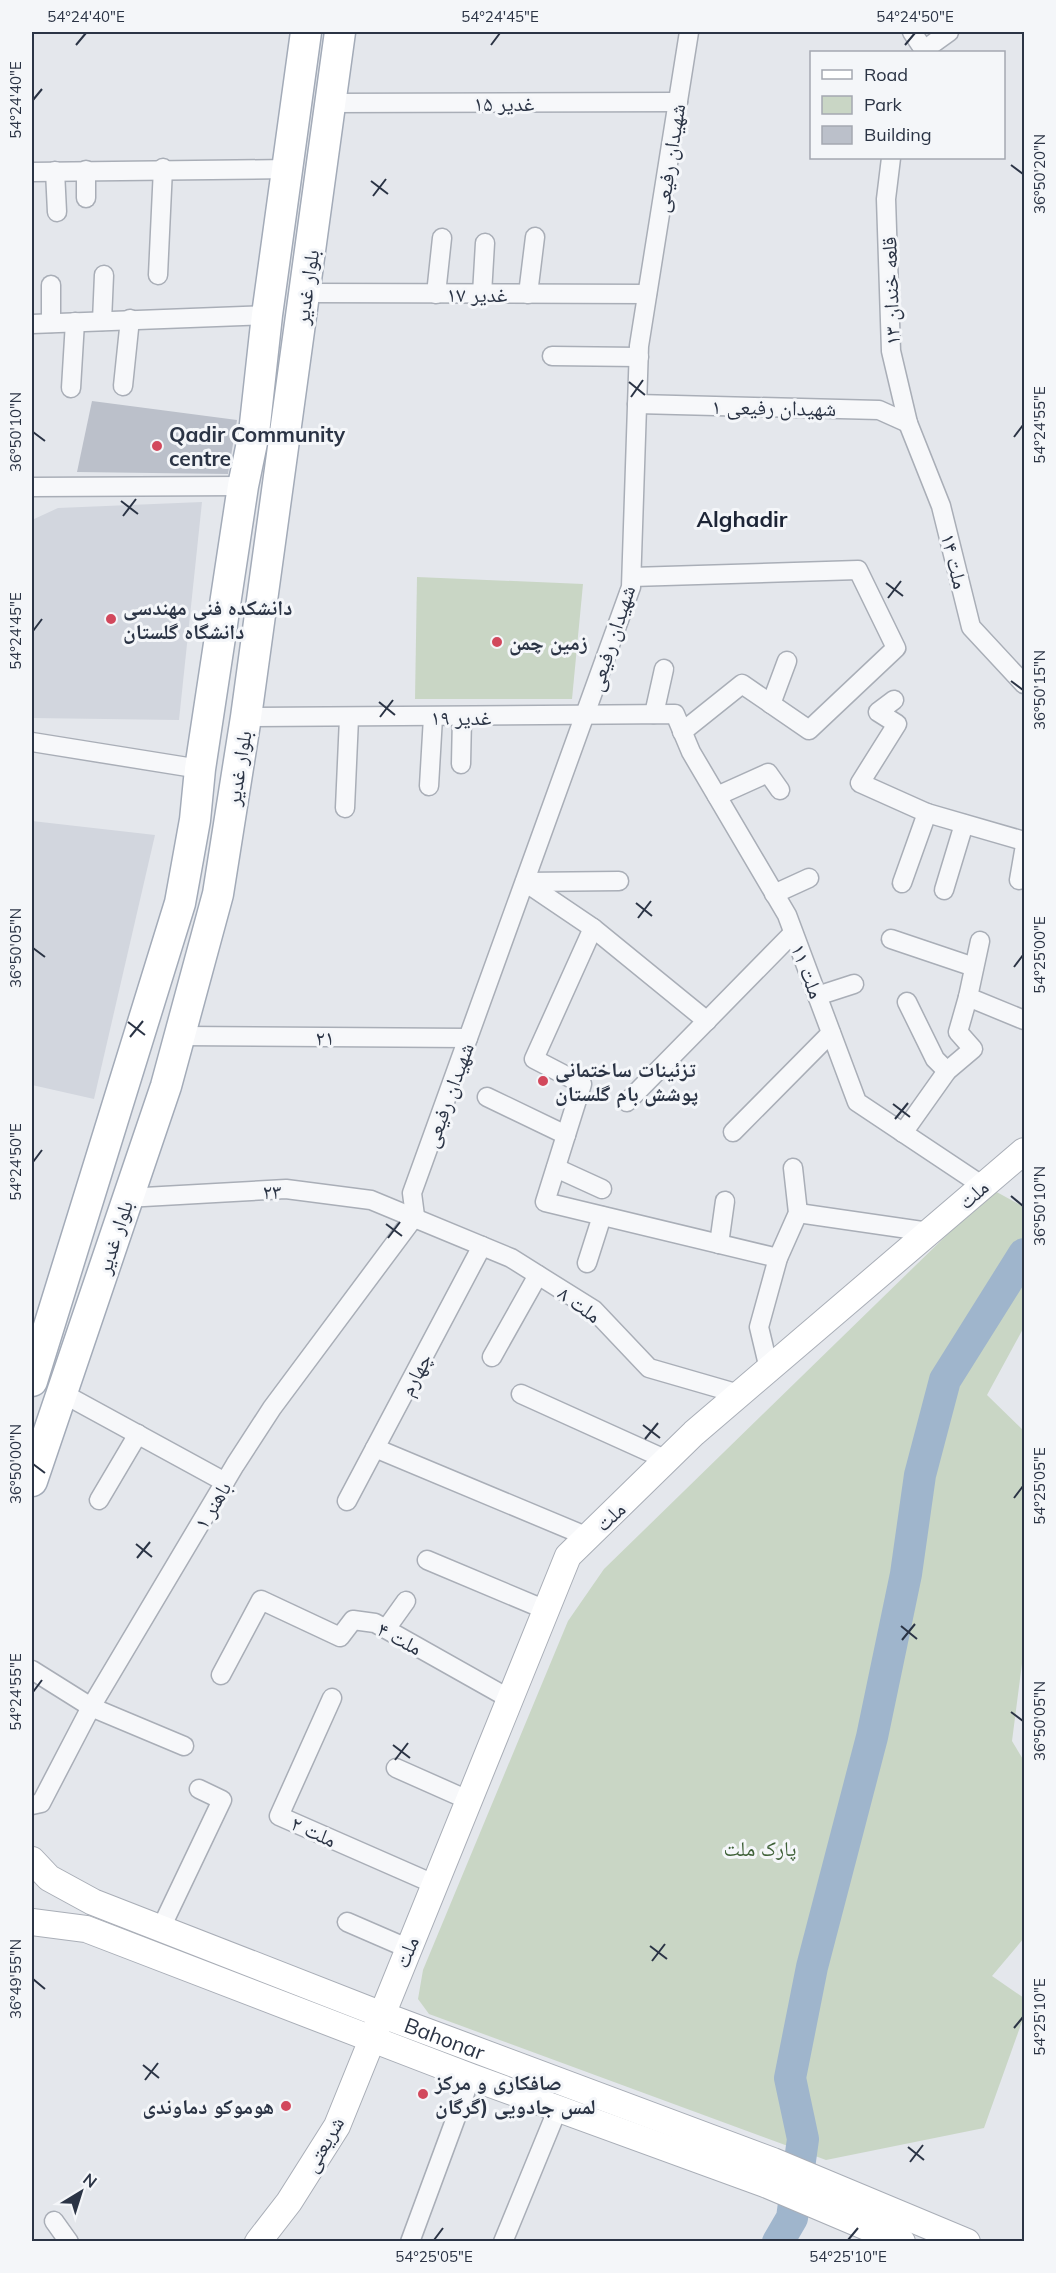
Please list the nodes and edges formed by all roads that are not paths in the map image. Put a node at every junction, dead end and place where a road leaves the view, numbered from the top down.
1 (306, 32) edge
2 (340, 32) edge
3 (689, 32) edge
4 (912, 32) edge
5 (949, 32) edge
6 (924, 51) edge
7 (678, 102) junction
8 (330, 104) junction
9 (891, 159) edge
10 (163, 168) junction
11 (288, 169) junction
12 (86, 170) junction
13 (55, 171) junction
14 (32, 172) edge
15 (86, 198) dead end
16 (57, 212) dead end
17 (535, 237) dead end
18 (442, 238) dead end
19 (485, 243) dead end
20 (158, 275) dead end
21 (104, 276) dead end
22 (51, 285) dead end
23 (306, 294) junction
24 (435, 294) junction
25 (482, 294) junction
26 (528, 294) junction
27 (647, 294) junction
28 (267, 315) junction
29 (130, 319) junction
30 (102, 321) junction
31 (75, 322) junction
32 (51, 323) junction
33 (32, 324) edge
34 (552, 356) dead end
35 (639, 357) junction
36 (123, 386) dead end
37 (71, 388) dead end
38 (637, 404) junction
39 (908, 423) junction
40 (243, 486) junction
41 (32, 487) edge
42 (632, 577) junction
43 (787, 662) dead end
44 (664, 669) dead end
45 (1024, 684) edge
46 (894, 700) dead end
47 (771, 704) junction
48 (654, 714) junction
49 (675, 714) joint
50 (585, 716) junction
51 (246, 717) junction
52 (433, 717) junction
53 (462, 717) junction
54 (349, 718) junction
55 (682, 732) junction
56 (32, 742) edge
57 (461, 764) dead end
58 (200, 769) junction
59 (429, 786) dead end
60 (780, 790) dead end
61 (717, 796) junction
62 (345, 808) dead end
63 (927, 813) junction
64 (964, 824) junction
65 (1024, 841) edge
66 (1024, 851) edge
67 (809, 878) dead end
68 (1019, 880) dead end
69 (619, 881) dead end
70 (525, 882) junction
71 (902, 883) dead end
72 (944, 890) dead end
73 (774, 894) junction
74 (593, 928) junction
75 (793, 933) junction
76 (891, 939) dead end
77 (980, 941) dead end
78 (974, 967) junction
79 (854, 984) dead end
80 (817, 996) junction
81 (968, 997) junction
82 (907, 1002) dead end
83 (1024, 1020) edge
84 (707, 1021) junction
85 (831, 1033) junction
86 (182, 1036) junction
87 (468, 1038) junction
88 (947, 1071) junction
89 (487, 1098) dead end
90 (627, 1102) dead end
91 (733, 1132) dead end
92 (903, 1133) junction
93 (566, 1135) junction
94 (1024, 1151) edge
95 (556, 1168) junction
96 (793, 1168) dead end
97 (983, 1186) junction
98 (602, 1189) dead end
99 (126, 1198) junction
100 (725, 1201) dead end
101 (798, 1213) junction
102 (415, 1216) junction
103 (602, 1216) junction
104 (929, 1232) junction
105 (719, 1244) junction
106 (482, 1245) junction
107 (778, 1258) junction
108 (587, 1263) dead end
109 (538, 1275) junction
110 (492, 1357) dead end
111 (769, 1369) junction
112 (32, 1381) edge
113 (62, 1393) junction
114 (521, 1394) dead end
115 (739, 1394) junction
116 (138, 1434) junction
117 (375, 1448) junction
118 (668, 1460) junction
119 (32, 1481) edge
120 (225, 1482) junction
121 (99, 1500) dead end
122 (347, 1501) dead end
123 (588, 1537) junction
124 (427, 1560) dead end
125 (406, 1601) dead end
126 (546, 1610) junction
127 (386, 1629) junction
128 (32, 1670) edge
129 (221, 1675) dead end
130 (332, 1698) dead end
131 (510, 1699) junction
132 (91, 1707) junction
133 (184, 1746) dead end
134 (396, 1768) dead end
135 (199, 1789) dead end
136 (468, 1800) junction
137 (32, 1805) edge
138 (32, 1860) edge
139 (434, 1884) junction
140 (32, 1922) edge
141 (347, 1922) dead end
142 (161, 1928) junction
143 (407, 1948) junction
144 (380, 2014) junction
145 (371, 2038) junction
146 (471, 2077) junction
147 (558, 2108) junction
148 (54, 2221) dead end
149 (69, 2241) edge
150 (258, 2241) edge
151 (410, 2241) edge
152 (503, 2241) edge
153 (902, 2241) edge
154 (967, 2241) edge

1 - 11 main road, بلوار غدیر
2 - 8 main road, بلوار غدیر
3 - 7 street, شهیدان رفیعی
4 - 6 street
5 - 6 street
7 - 8 street, ۱۵ غدیر
7 - 27 street, شهیدان رفیعی
8 - 23 main road, بلوار غدیر
9 - 39 street, ۱۳ قلعه خندان
10 - 11 street
10 - 12 street
10 - 20 street
11 - 28 main road, بلوار غدیر
12 - 13 street
12 - 15 street
13 - 14 street
13 - 16 street
17 - 26 street
18 - 24 street
19 - 25 street
21 - 30 street
22 - 32 street
23 - 24 street, ۱۷ غدیر
23 - 51 main road, بلوار غدیر
24 - 25 street, ۱۷ غدیر
25 - 26 street, ۱۷ غدیر
26 - 27 street, ۱۷ غدیر
27 - 35 street, شهیدان رفیعی
28 - 29 street
28 - 40 main road, بلوار غدیر
29 - 30 street
29 - 36 street
30 - 31 street
31 - 32 street
31 - 37 street
32 - 33 street
34 - 35 street
35 - 38 street, شهیدان رفیعی
38 - 39 street, ۱ شهیدان رفیعی
38 - 42 street, شهیدان رفیعی
39 - 45 street, ۱۴ ملت
40 - 41 street
40 - 58 main road, بلوار غدیر
42 - 47 street
42 - 50 street, شهیدان رفیعی
43 - 47 street
44 - 48 street
46 - 63 street
47 - 55 street
48 - 49 street, ۱۹ غدیر
48 - 50 street, ۱۹ غدیر
49 - 55 street, ۱۱ ملت
50 - 53 street, ۱۹ غدیر
50 - 70 street, شهیدان رفیعی
51 - 54 street, ۱۹ غدیر
51 - 86 main road, بلوار غدیر
52 - 53 street, ۱۹ غدیر
52 - 54 street, ۱۹ غدیر
52 - 59 street
53 - 57 street
54 - 62 street
55 - 61 street, ۱۱ ملت
56 - 58 street
58 - 112 main road, بلوار غدیر
60 - 61 street
61 - 73 street, ۱۱ ملت
63 - 64 street
63 - 71 street
64 - 65 street
64 - 72 street
66 - 68 street
67 - 73 street
69 - 70 street
70 - 74 street
70 - 87 street, شهیدان رفیعی
73 - 75 street, ۱۱ ملت
74 - 84 street
74 - 93 street
75 - 80 street, ۱۱ ملت
75 - 84 street
76 - 78 street
77 - 78 street
78 - 81 street
79 - 80 street
80 - 85 street, ۱۱ ملت
81 - 83 street
81 - 88 street
82 - 88 street
84 - 90 street
85 - 91 street
85 - 92 street, ۱۱ ملت
86 - 87 street, ۲۱
86 - 99 main road, بلوار غدیر
87 - 102 street, شهیدان رفیعی
88 - 92 street
89 - 93 street
92 - 97 street, ۱۱ ملت
93 - 95 street
94 - 97 main road, ملت
95 - 98 street
95 - 103 street
96 - 101 street
97 - 104 main road, ملت
99 - 102 street, ۲۳
99 - 113 main road, بلوار غدیر
100 - 105 street
101 - 104 street
101 - 107 street
102 - 106 street, ۸ ملت
102 - 120 street, باهنر ۱
103 - 105 street
103 - 108 street
104 - 111 main road, ملت
105 - 107 street
106 - 109 street, ۸ ملت
106 - 117 street, چهارم
107 - 111 street
109 - 110 street
109 - 115 street, ۸ ملت
111 - 115 main road, ملت
113 - 116 street
113 - 119 main road, بلوار غدیر
114 - 118 street
115 - 118 main road, ملت
116 - 120 street
116 - 121 street
117 - 122 street, چهارم
117 - 123 street
118 - 123 main road, ملت
120 - 132 street, باهنر ۱
123 - 126 main road, ملت
124 - 126 street
125 - 127 street
126 - 131 main road, ملت
127 - 129 street, ۴ ملت
127 - 131 street, ۴ ملت
128 - 132 street
130 - 139 street, ۲ ملت
131 - 136 main road, ملت
132 - 133 street
132 - 137 street, باهنر ۱
134 - 136 street
135 - 142 street
136 - 139 main road, ملت
138 - 142 main road, Bahonar
139 - 143 main road, ملت
140 - 145 main road, Bahonar
141 - 143 street
142 - 144 main road, Bahonar
143 - 144 main road, ملت
144 - 145 main road, ملت
144 - 154 main road, Bahonar
145 - 146 main road, Bahonar
145 - 150 main road, شریعتی
146 - 147 main road, Bahonar
146 - 151 street
147 - 152 street
147 - 153 main road, Bahonar
148 - 149 street

